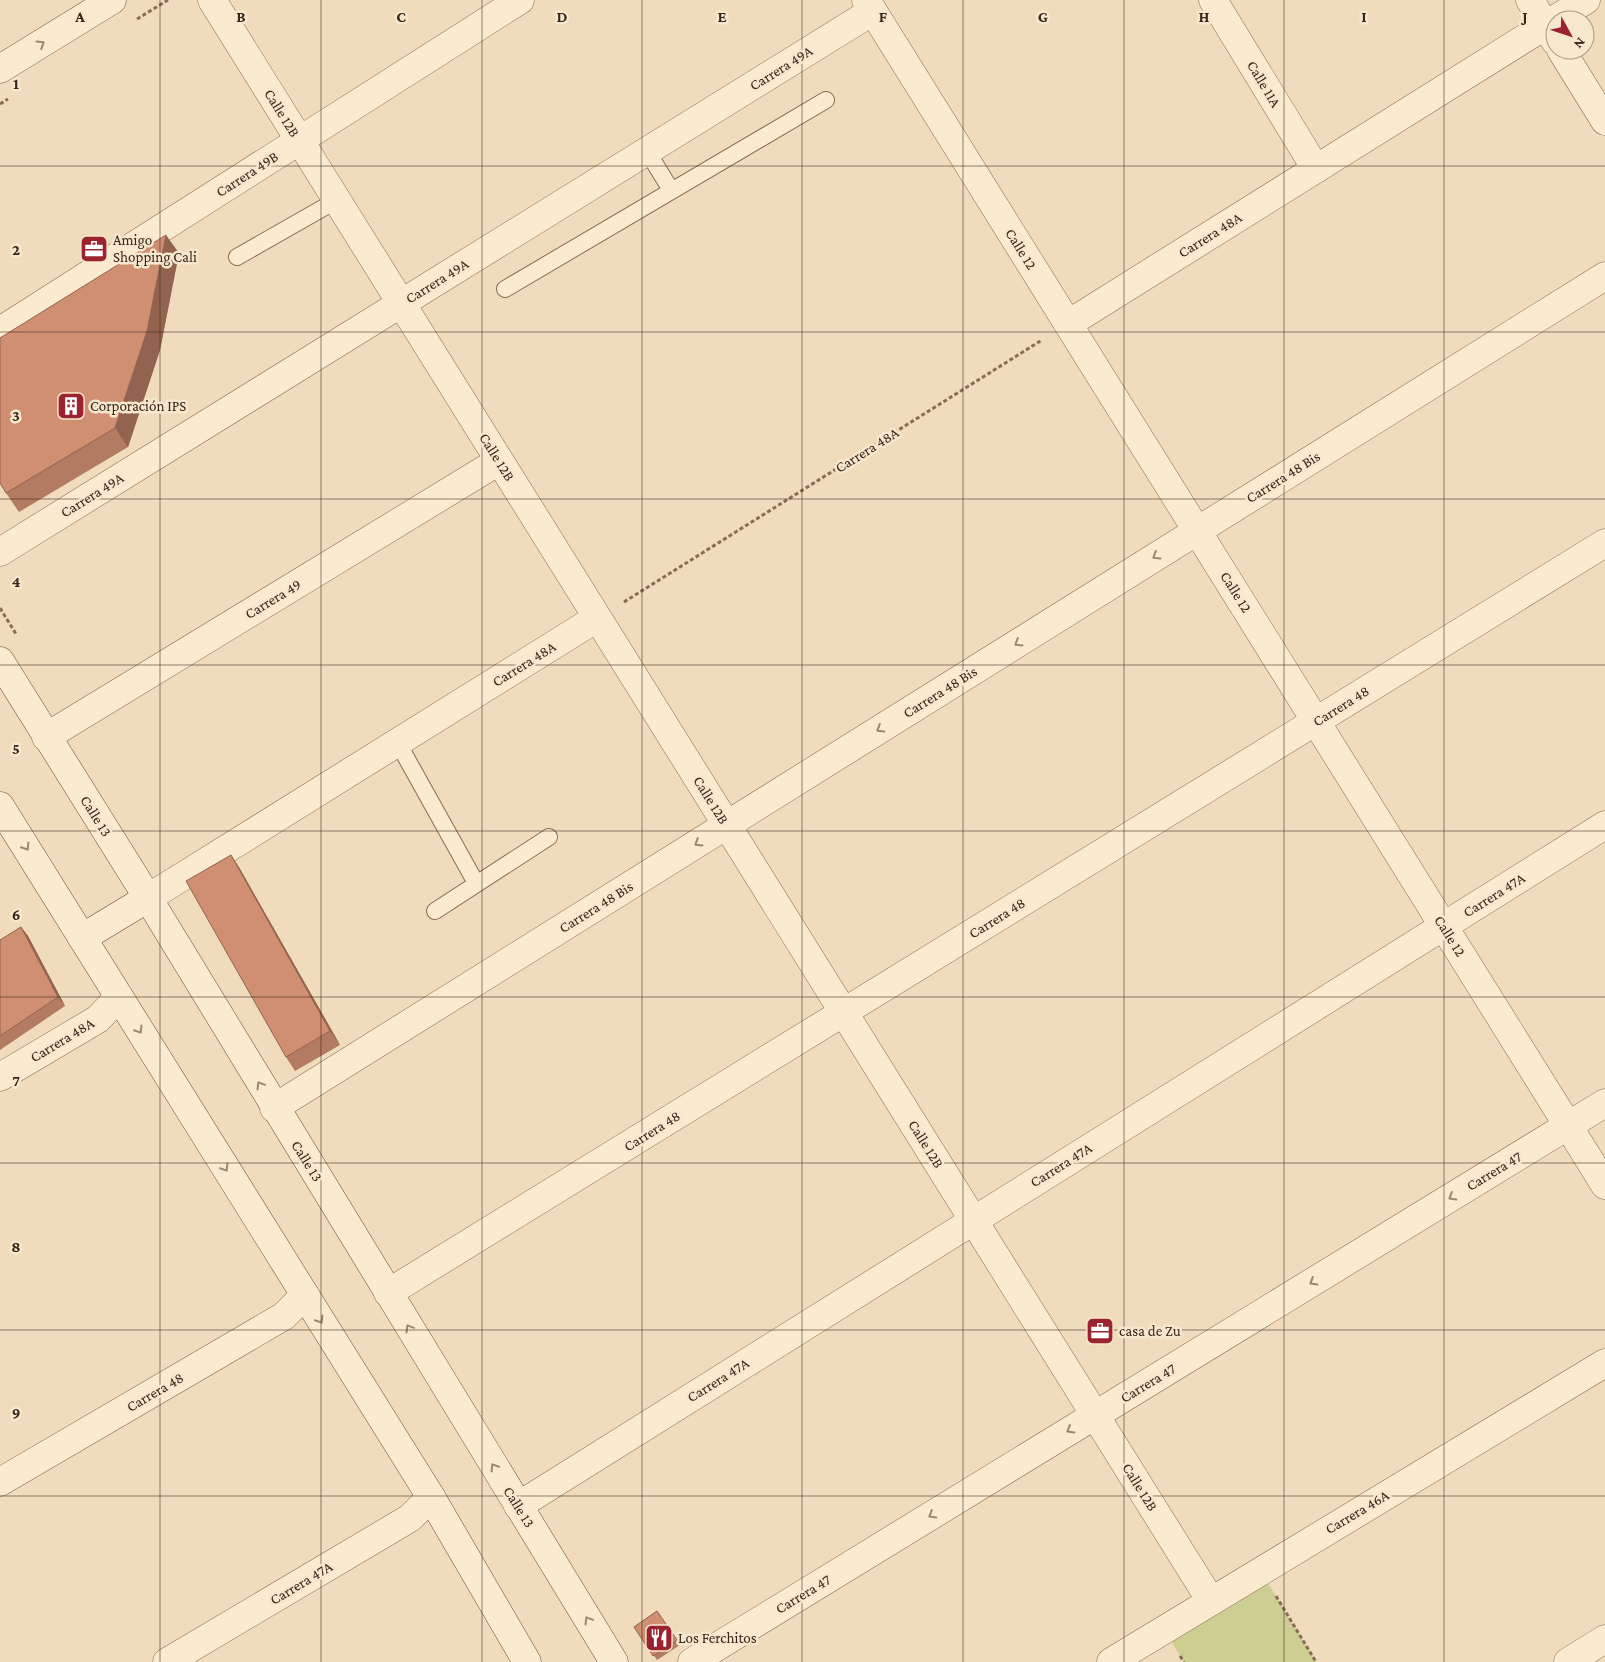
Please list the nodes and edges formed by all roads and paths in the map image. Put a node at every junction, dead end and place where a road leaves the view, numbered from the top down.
1 (112, 0) edge
2 (212, 0) edge
3 (520, 0) edge
4 (1213, 0) edge
5 (1530, 0) edge
6 (1586, 0) edge
7 (870, 6) edge
8 (1575, 10) edge
9 (1545, 25) edge
10 (1545, 36) edge
11 (1567, 60) edge
12 (0, 70) edge
13 (826, 100) dead end
14 (1605, 121) edge
15 (299, 141) junction
16 (647, 150) junction
17 (1316, 169) junction
18 (671, 190) junction
19 (337, 200) junction
20 (237, 257) dead end
21 (1605, 276) edge
22 (505, 289) dead end
23 (401, 303) junction
24 (1068, 324) junction
25 (0, 331) edge
26 (500, 461) junction
27 (1197, 530) junction
28 (1605, 543) edge
29 (0, 552) edge
30 (597, 618) junction
31 (0, 661) edge
32 (1316, 721) junction
33 (46, 737) junction
34 (398, 743) junction
35 (0, 806) edge
36 (727, 825) junction
37 (1605, 825) edge
38 (549, 837) dead end
39 (476, 883) junction
40 (148, 898) junction
41 (435, 912) dead end
42 (1444, 926) junction
43 (82, 938) junction
44 (119, 997) junction
45 (844, 1012) junction
46 (0, 1077) edge
47 (1605, 1103) edge
48 (274, 1108) junction
49 (1568, 1126) junction
50 (1605, 1185) edge
51 (974, 1220) junction
52 (388, 1294) junction
53 (305, 1295) junction
54 (1605, 1363) edge
55 (1095, 1415) junction
56 (0, 1482) edge
57 (431, 1497) junction
58 (518, 1506) junction
59 (1260, 1570) junction
60 (1211, 1600) junction
61 (1605, 1639) edge
62 (167, 1662) edge
63 (527, 1662) edge
64 (614, 1662) edge
65 (692, 1662) edge
66 (1110, 1662) edge
67 (1316, 1662) edge
68 (1568, 1662) edge

12 -> 1 street
2 - 15 street, Calle 12B
3 - 15 street, Carrera 49B
4 - 17 street, Calle 11A
5 - 9 street
6 - 8 street, Carrera 48A
7 - 16 street, Carrera 49A
7 - 24 street, Calle 12
10 - 17 street, Carrera 48A
11 - 14 street
13 - 18 lane
15 - 19 street, Calle 12B
15 - 25 street, Carrera 49B
16 - 18 lane
16 - 23 street, Carrera 49A
17 - 24 street, Carrera 48A
18 - 22 lane
19 - 20 lane
19 - 23 street, Calle 12B
21 - 27 street, Carrera 48 Bis
23 - 26 street, Calle 12B
23 - 29 street, Carrera 49A
24 - 27 street, Calle 12
24 - 30 path, Carrera 48A
26 - 30 street, Calle 12B
26 - 33 street, Carrera 49
27 - 32 street, Calle 12
27 -> 36 street, Carrera 48 Bis
28 - 32 street, Carrera 48
30 - 34 street, Carrera 48A
30 - 36 street, Calle 12B
31 - 33 street, Calle 13
32 - 42 street, Calle 12
32 - 45 street, Carrera 48
33 - 40 street, Calle 13
34 - 39 lane
34 - 40 street, Carrera 48A
35 -> 43 street
36 - 45 street, Calle 12B
36 -> 48 street, Carrera 48 Bis
37 - 42 street, Carrera 47A
38 - 39 lane
39 - 41 lane
40 - 43 street, Carrera 48A
48 -> 40 street, Calle 13
42 - 49 street, Calle 12
42 - 51 street, Carrera 47A
43 - 44 street
44 - 46 street, Carrera 48A
44 -> 53 street
45 - 51 street, Calle 12B
45 - 52 street, Carrera 48
47 - 49 street, Carrera 47
48 - 52 street, Calle 13
49 - 50 street, Calle 12
49 -> 55 street, Carrera 47
51 - 55 street, Calle 12B
51 - 58 street, Carrera 47A
58 -> 52 street, Calle 13
53 - 56 street, Carrera 48
53 -> 57 street
54 - 59 street, Carrera 46A
55 - 60 street, Calle 12B
55 -> 65 street, Carrera 47
57 - 62 street, Carrera 47A
57 - 63 street
64 -> 58 street, Calle 13
59 - 60 street, Carrera 46A
59 - 67 path
60 - 66 street, Carrera 46A
61 - 68 street

